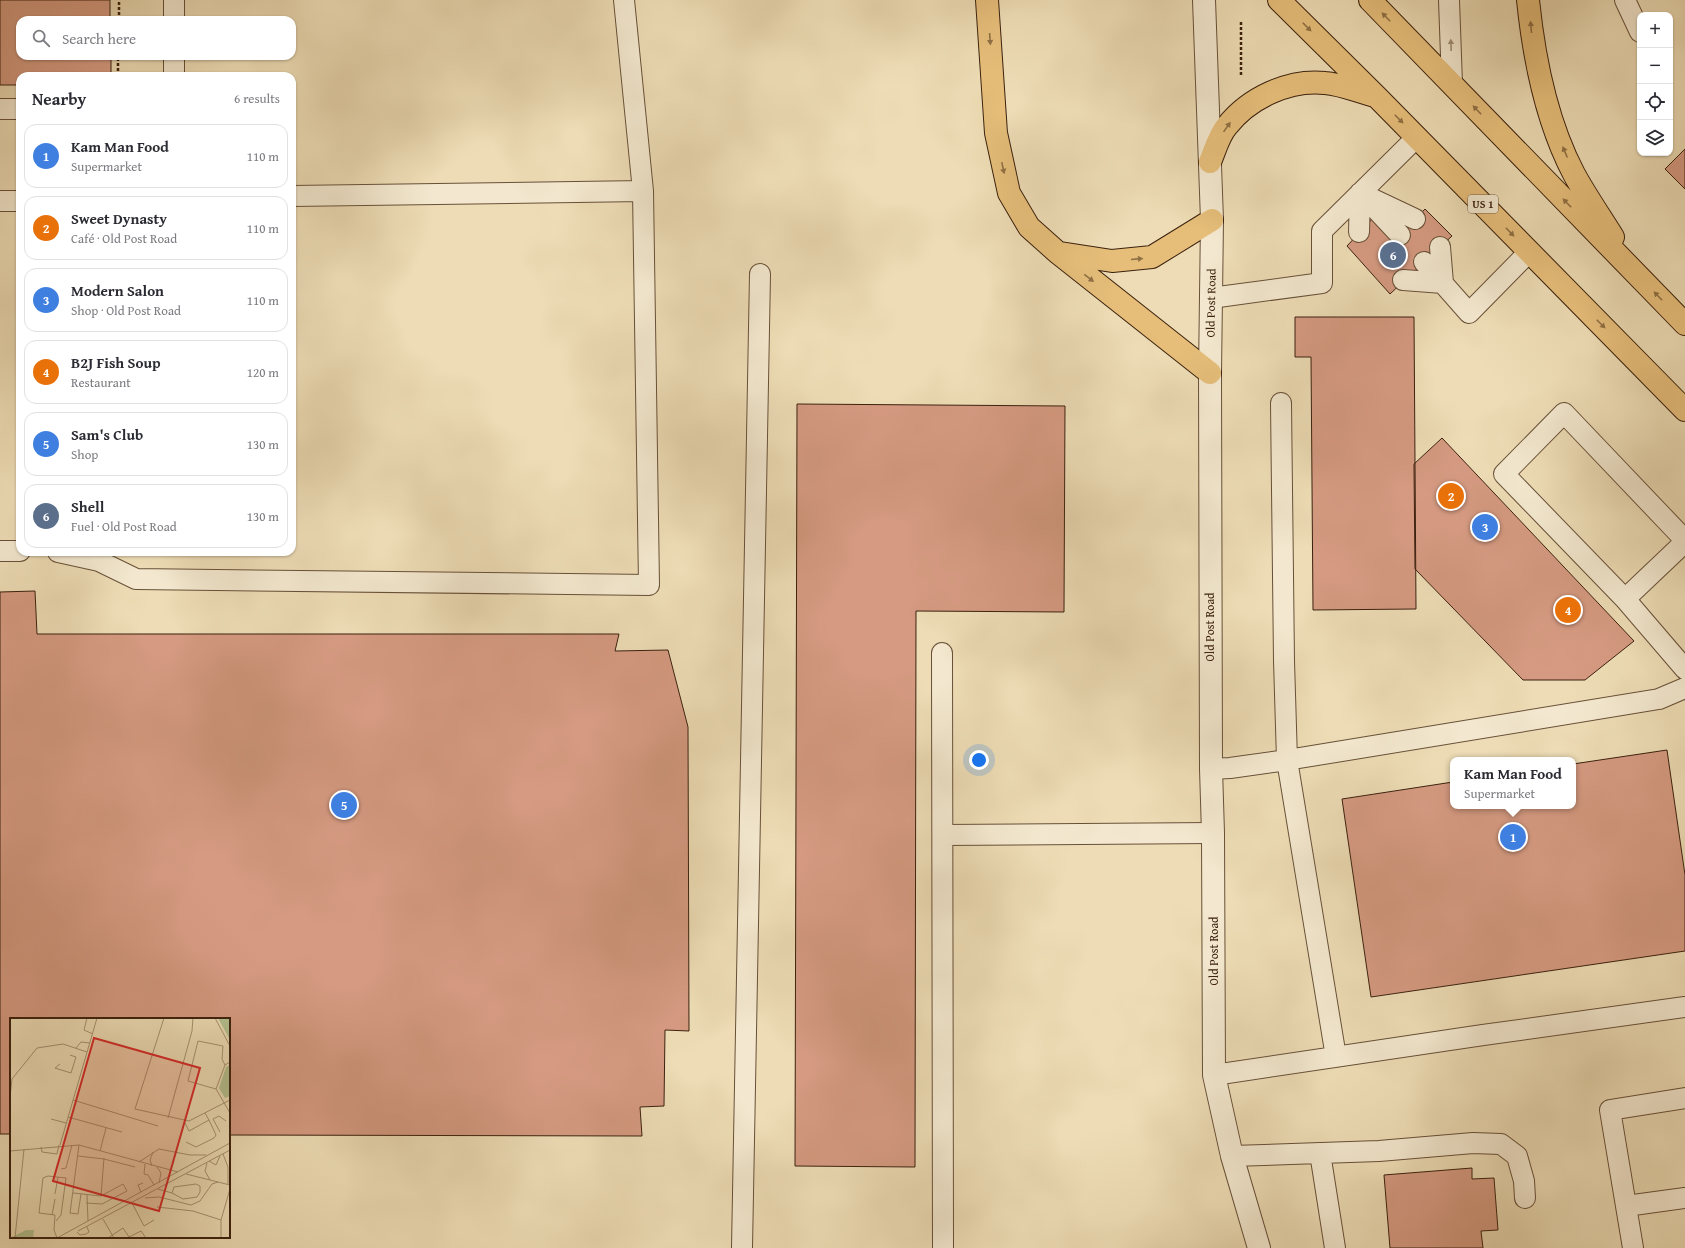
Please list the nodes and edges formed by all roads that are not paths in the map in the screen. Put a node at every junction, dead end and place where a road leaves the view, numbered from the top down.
1 (174, 0) edge
2 (987, 0) edge
3 (1204, 0) edge
4 (1279, 0) edge
5 (1370, 0) edge
6 (1449, 0) edge
7 (1528, 0) edge
8 (1625, 0) edge
9 (629, 3) edge
10 (174, 16) edge
11 (1637, 26) edge
12 (174, 60) edge
13 (174, 72) edge
14 (1452, 84) junction
15 (1376, 96) junction
16 (0, 109) edge
17 (16, 109) edge
18 (1417, 137) junction
19 (1210, 162) junction
20 (642, 191) junction
21 (1360, 193) junction
22 (296, 196) edge
23 (16, 200) edge
24 (0, 201) edge
25 (1415, 219) dead end
26 (1212, 220) junction
27 (1359, 232) dead end
28 (1400, 235) dead end
29 (1440, 247) dead end
30 (1057, 252) junction
31 (1529, 252) junction
32 (1424, 262) dead end
33 (1633, 270) junction
34 (760, 274) dead end
35 (1403, 280) dead end
36 (1443, 283) junction
37 (1211, 298) junction
38 (1682, 316) edge
39 (1210, 373) junction
40 (1281, 403) dead end
41 (1685, 410) edge
42 (1685, 541) edge
43 (0, 551) edge
44 (16, 551) edge
45 (76, 556) edge
46 (1625, 599) junction
47 (942, 653) dead end
48 (1685, 669) edge
49 (1685, 688) edge
50 (1287, 760) junction
51 (1211, 769) junction
52 (1213, 833) junction
53 (943, 834) junction
54 (1685, 1008) edge
55 (1336, 1057) junction
56 (1214, 1074) junction
57 (1685, 1098) edge
58 (1320, 1153) junction
59 (1232, 1156) junction
60 (1526, 1198) dead end
61 (1685, 1198) edge
62 (1626, 1206) junction
63 (742, 1248) edge
64 (943, 1248) edge
65 (1259, 1248) edge
66 (1334, 1248) edge
67 (1633, 1248) edge

1 - 10 lane
2 -> 30 highway
3 - 19 street, Old Post Road
4 -> 15 highway, US 1
14 -> 5 highway
14 -> 6 lane
33 -> 7 highway
8 - 11 lane
9 - 20 lane
12 - 13 lane
33 -> 14 highway
15 -> 18 highway, US 1
19 -> 15 highway
16 - 17 lane
18 - 21 lane
18 -> 31 highway, US 1
19 - 26 street, Old Post Road
20 - 22 lane
20 - 45 lane
21 - 25 lane
21 - 27 lane
21 - 28 lane
21 - 37 lane
23 - 24 lane
30 -> 26 highway
26 - 37 street, Old Post Road
29 - 36 lane
30 -> 39 highway
31 - 36 lane
31 -> 41 highway, US 1
32 - 36 lane
38 -> 33 highway
34 - 63 lane
35 - 36 lane
37 - 39 street, Old Post Road
39 - 51 street, Old Post Road
40 - 50 lane
42 - 46 lane
42 - 46 lane
43 - 44 lane
46 - 48 lane
47 - 53 lane
49 - 50 lane
50 - 51 lane
50 - 55 lane
51 - 52 street, Old Post Road
52 - 53 lane
52 - 56 street, Old Post Road
53 - 64 lane
54 - 55 lane
55 - 56 lane
56 - 59 street, Old Post Road
57 - 62 lane
58 - 59 lane
58 - 60 lane
58 - 66 lane
59 - 65 street, Old Post Road
61 - 62 lane
62 - 67 lane

